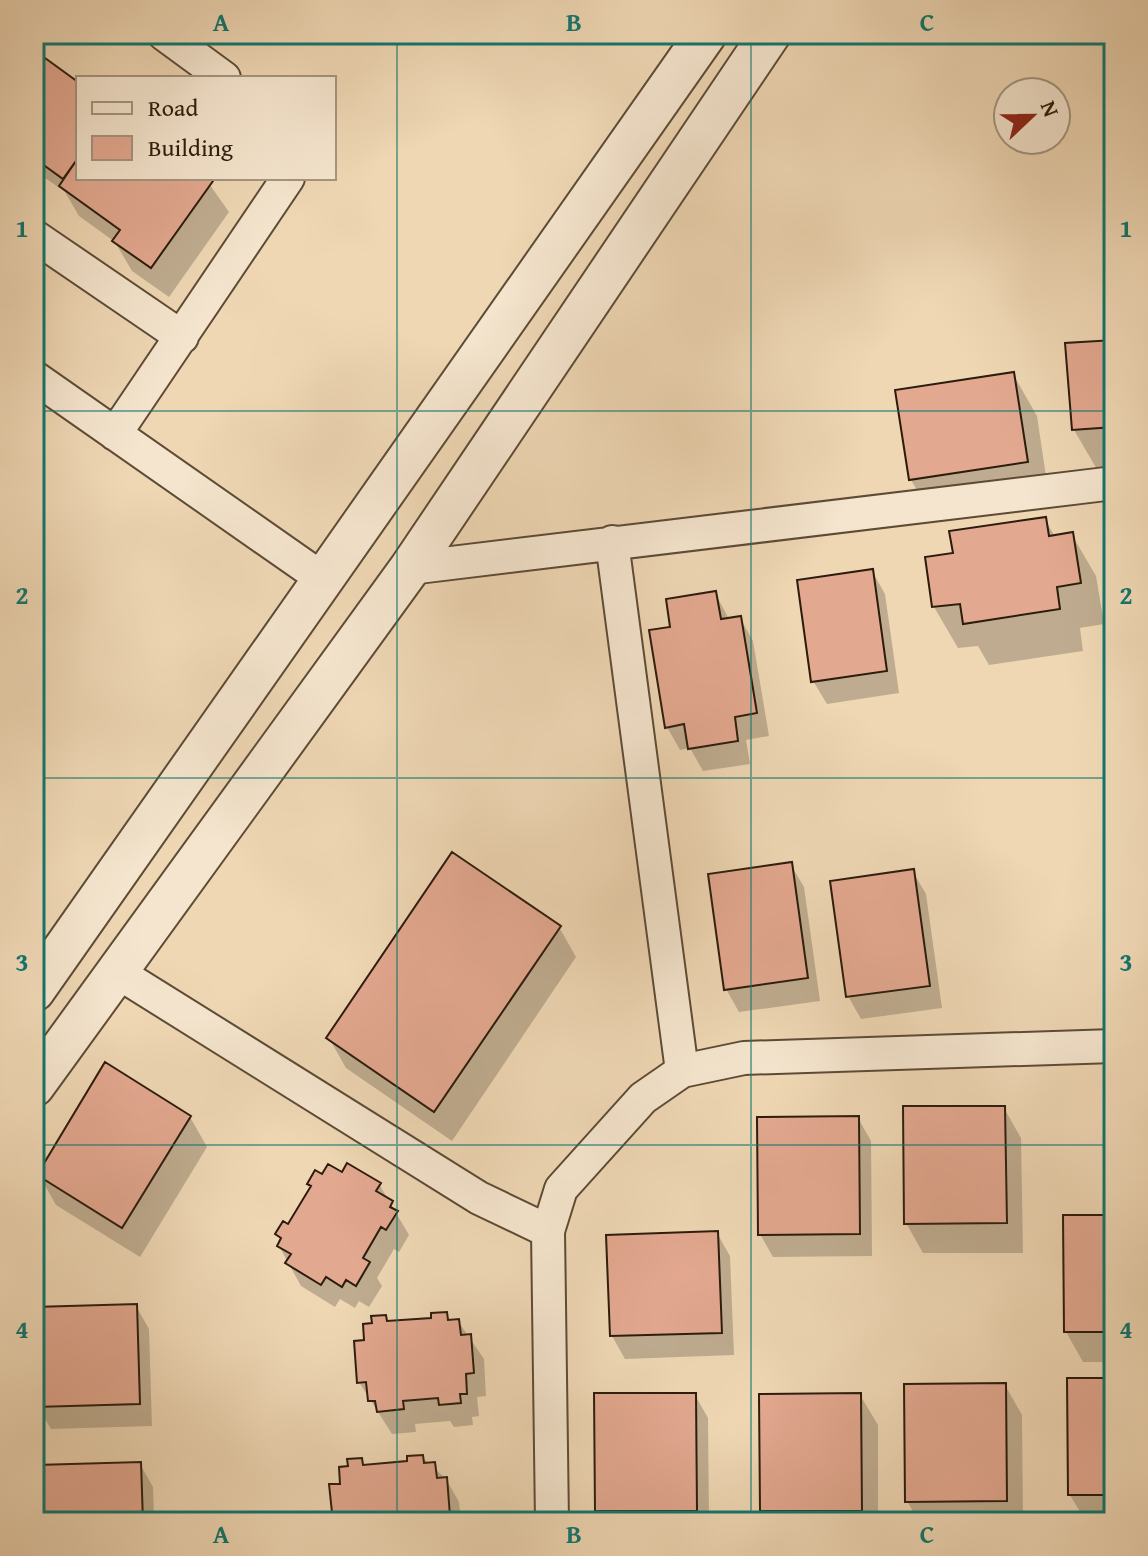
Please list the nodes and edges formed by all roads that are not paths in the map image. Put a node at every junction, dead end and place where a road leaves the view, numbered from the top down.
1 (164, 34) edge
2 (706, 34) edge
3 (770, 34) edge
4 (221, 76) edge
5 (287, 180) edge
6 (34, 236) edge
7 (182, 337) junction
8 (34, 377) edge
9 (115, 434) junction
10 (1114, 483) edge
11 (612, 542) junction
12 (410, 568) junction
13 (323, 579) junction
14 (117, 972) junction
15 (34, 991) edge
16 (1114, 1046) edge
17 (682, 1071) junction
18 (34, 1086) edge
19 (548, 1231) junction
20 (552, 1522) edge

1 - 4 street
2 - 13 street
3 - 12 street
5 - 7 street
6 - 7 street
7 - 9 street
8 - 9 street
9 - 13 street
10 - 11 street
11 - 12 street
11 - 17 street
12 - 14 street
13 - 15 street
14 - 18 street
14 - 19 street
16 - 17 street
17 - 19 street
19 - 20 street

